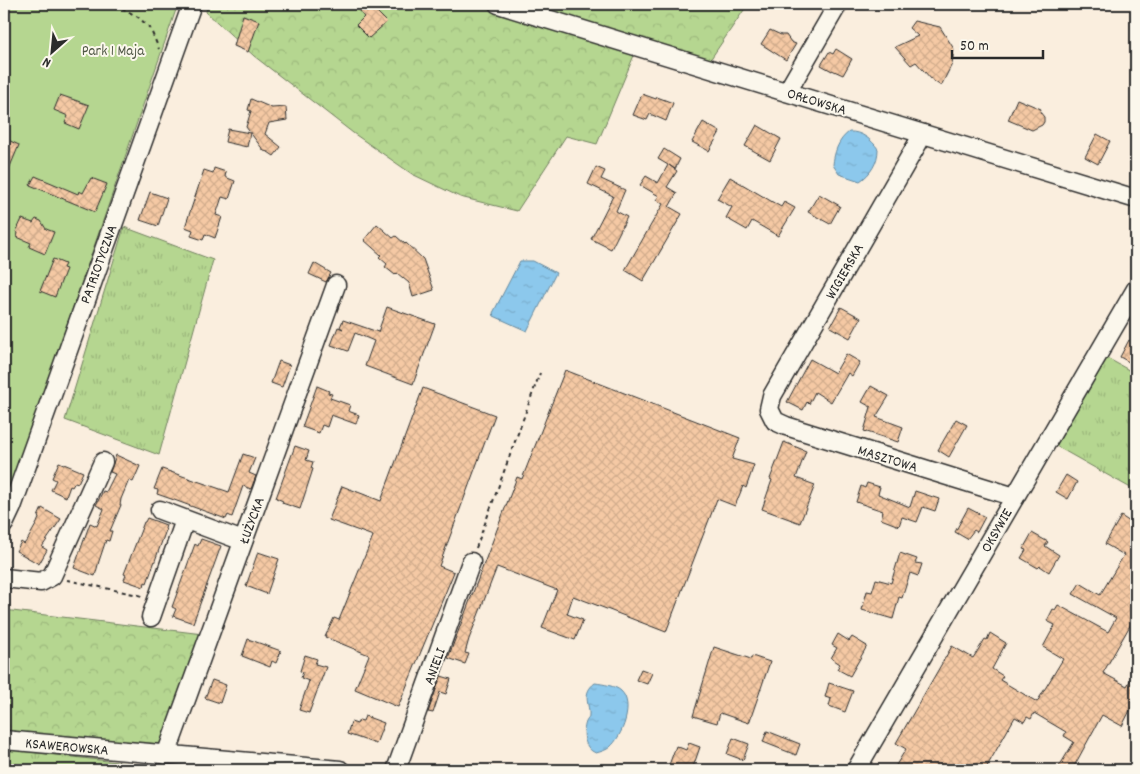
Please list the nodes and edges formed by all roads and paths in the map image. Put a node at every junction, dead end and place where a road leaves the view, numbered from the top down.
1 (115, 4) edge
2 (192, 4) edge
3 (498, 4) edge
4 (838, 4) edge
5 (169, 66) junction
6 (787, 92) junction
7 (923, 134) junction
8 (1136, 199) edge
9 (336, 285) dead end
10 (1136, 289) edge
11 (540, 373) dead end
12 (768, 409) joint
13 (103, 462) dead end
14 (1015, 498) junction
15 (160, 510) dead end
16 (185, 520) junction
17 (4, 524) edge
18 (243, 541) junction
19 (471, 562) joint
20 (4, 578) edge
21 (60, 578) dead end
22 (158, 599) junction
23 (151, 617) dead end
24 (4, 740) edge
25 (166, 755) junction
26 (340, 770) edge
27 (396, 770) edge
28 (856, 770) edge

1 - 5 path
2 - 5 street, PATRIOTYCZNA
3 - 6 street, ORŁOWSKA
4 - 6 street
5 - 17 street, PATRIOTYCZNA
6 - 7 street, ORŁOWSKA
7 - 8 street, ORŁOWSKA
7 - 12 street, WIGIERSKA
9 - 18 street, ŁUŻYCKA
10 - 14 street, OKSYWIE
11 - 19 path
12 - 14 street, MASZTOWA
13 - 20 street
14 - 28 street, OKSYWIE
15 - 16 street
16 - 18 street
16 - 22 street
18 - 25 street, ŁUŻYCKA
19 - 27 street, ANIELI
21 - 22 path
22 - 23 street
24 - 25 street, KSAWEROWSKA
25 - 26 street, KSAWEROWSKA

